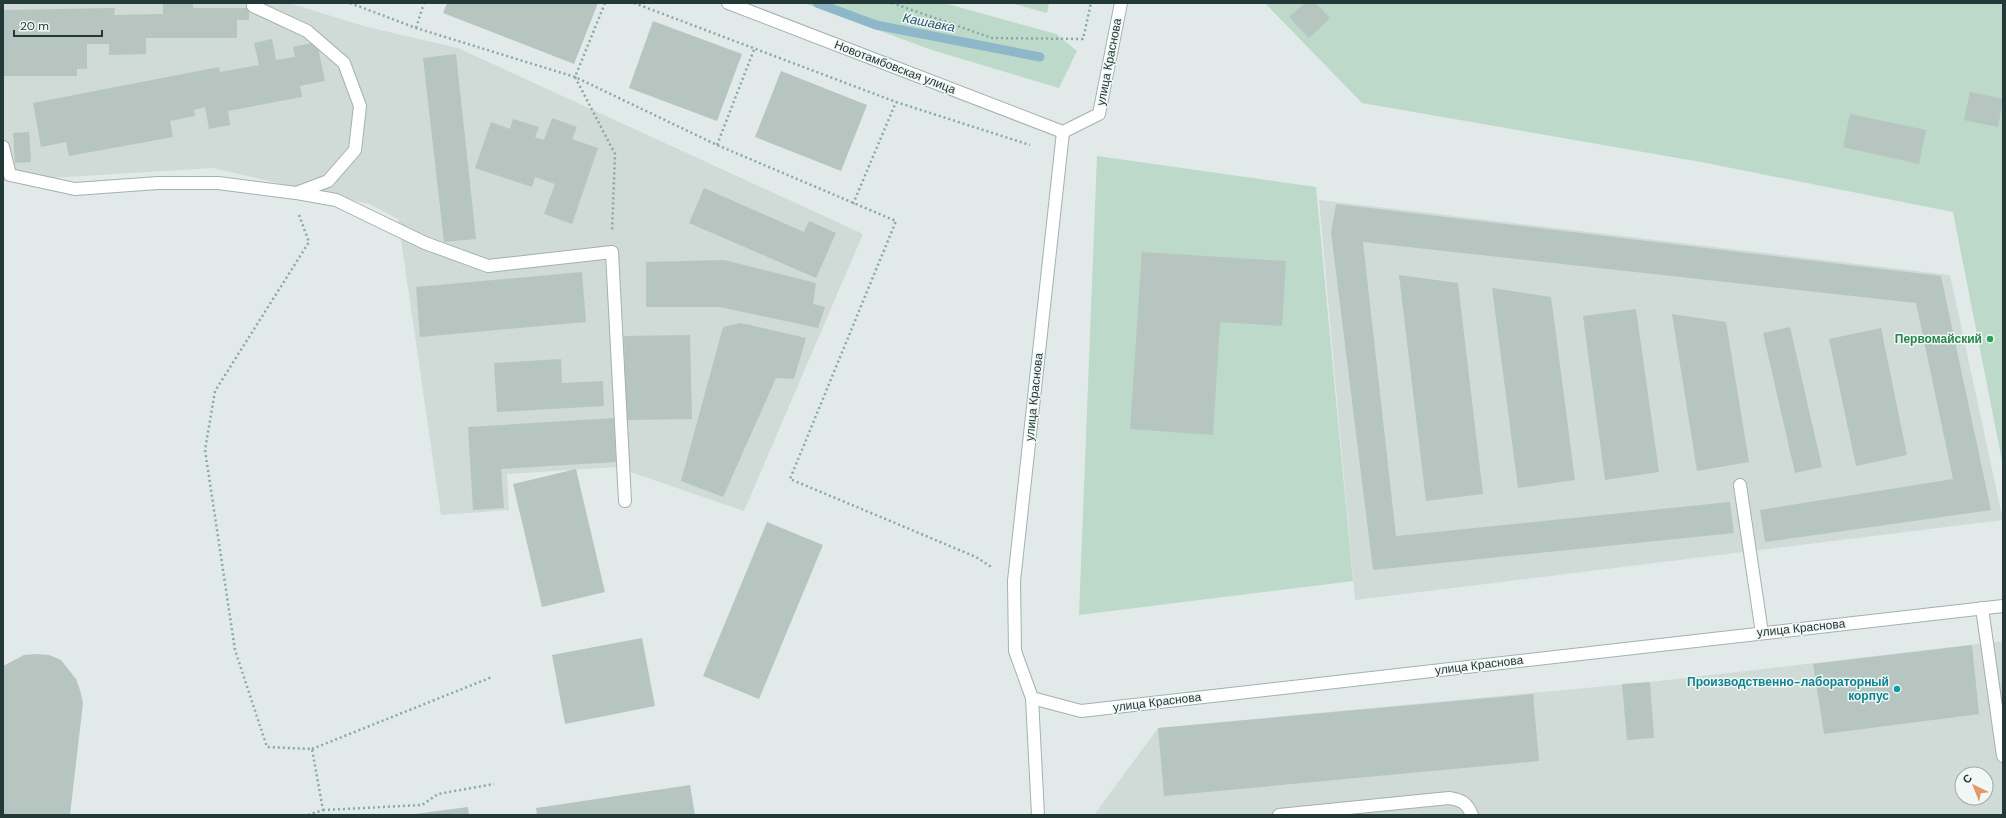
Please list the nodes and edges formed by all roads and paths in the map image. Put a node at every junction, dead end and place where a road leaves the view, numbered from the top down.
1 (350, 3) edge
2 (424, 3) edge
3 (605, 3) edge
4 (634, 3) edge
5 (728, 3) edge
6 (892, 3) edge
7 (1090, 3) edge
8 (1121, 3) edge
9 (252, 6) dead end
10 (416, 28) junction
11 (755, 47) junction
12 (575, 77) junction
13 (896, 102) junction
14 (1063, 132) junction
15 (717, 145) junction
16 (3, 147) edge
17 (1062, 155) junction
18 (296, 193) junction
19 (853, 204) junction
20 (612, 252) junction
21 (1740, 485) dead end
22 (625, 501) dead end
23 (1014, 581) junction
24 (2003, 606) edge
25 (1982, 608) junction
26 (1762, 633) junction
27 (492, 677) dead end
28 (1032, 698) junction
29 (312, 749) junction
30 (2003, 756) edge
31 (494, 784) dead end
32 (322, 810) junction
33 (308, 815) edge
34 (1038, 815) edge
35 (1279, 815) edge
36 (1472, 815) edge

1 - 10 path
2 - 10 path
3 - 12 path
4 - 11 path
5 - 14 street, Новотамбовская улица
6 - 7 path
8 - 14 street, улица Краснова
9 - 18 street
10 - 12 path
11 - 13 path
11 - 15 path
12 - 15 path
12 - 20 path
13 - 17 path
13 - 19 path
14 - 17 street, улица Краснова
15 - 19 path
16 - 18 street
17 - 23 street, улица Краснова
18 - 20 street
18 - 29 path
19 - 23 path
20 - 22 street
21 - 26 street
23 - 28 street, улица Краснова
24 - 25 street, улица Краснова
25 - 26 street, улица Краснова
25 - 30 street
26 - 28 street, улица Краснова
27 - 29 path
28 - 34 street
29 - 32 path
31 - 32 path
32 - 33 path
35 - 36 street

